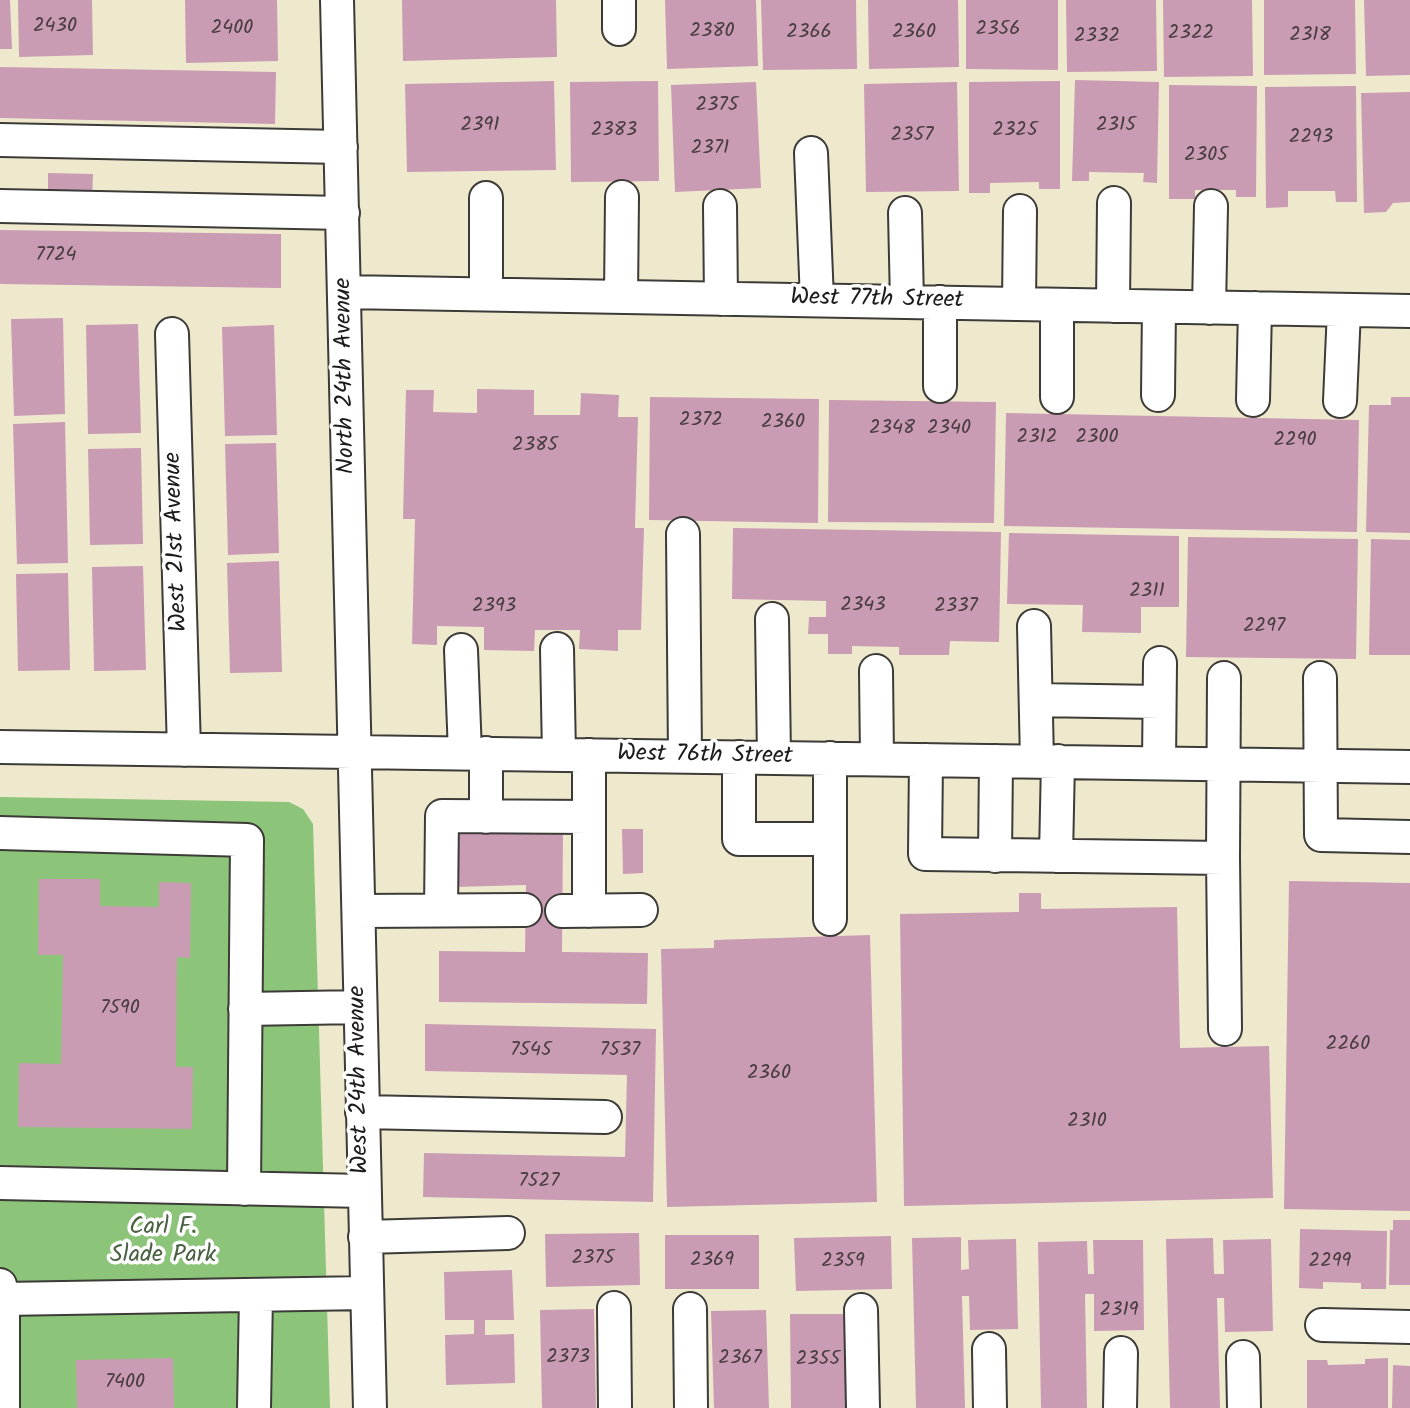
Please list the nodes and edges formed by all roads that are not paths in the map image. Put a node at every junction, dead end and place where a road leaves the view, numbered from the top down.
1 (337, 0) edge
2 (0, 140) edge
3 (341, 147) junction
4 (811, 153) dead end
5 (622, 197) dead end
6 (486, 198) dead end
7 (1114, 203) dead end
8 (0, 206) edge
9 (720, 206) dead end
10 (1211, 206) dead end
11 (1020, 211) dead end
12 (343, 213) junction
13 (905, 213) dead end
14 (345, 292) junction
15 (486, 294) junction
16 (621, 297) junction
17 (721, 299) junction
18 (817, 300) junction
19 (907, 302) junction
20 (940, 302) junction
21 (1019, 304) junction
22 (1057, 305) junction
23 (1113, 306) junction
24 (1159, 307) junction
25 (1209, 308) junction
26 (1255, 308) junction
27 (1344, 310) junction
28 (1410, 311) edge
29 (172, 334) dead end
30 (940, 386) dead end
31 (1158, 395) dead end
32 (1057, 397) dead end
33 (1253, 400) dead end
34 (1340, 401) dead end
35 (683, 534) dead end
36 (772, 619) dead end
37 (1034, 626) dead end
38 (557, 649) dead end
39 (461, 650) dead end
40 (1160, 663) dead end
41 (876, 671) dead end
42 (1224, 678) dead end
43 (1320, 678) dead end
44 (1036, 700) junction
45 (1159, 702) junction
46 (0, 747) edge
47 (184, 750) junction
48 (356, 752) junction
49 (476, 753) junction
50 (574, 755) junction
51 (685, 756) junction
52 (739, 757) junction
53 (774, 757) junction
54 (830, 758) junction
55 (877, 759) junction
56 (926, 760) junction
57 (996, 761) junction
58 (1047, 761) junction
59 (1159, 763) junction
60 (1224, 764) junction
61 (1320, 765) junction
62 (1410, 767) edge
63 (486, 817) junction
64 (589, 817) junction
65 (0, 833) edge
66 (1410, 837) edge
67 (830, 839) junction
68 (995, 856) junction
69 (1056, 856) junction
70 (1223, 858) junction
71 (441, 910) junction
72 (525, 910) dead end
73 (641, 910) dead end
74 (359, 911) junction
75 (830, 919) dead end
76 (360, 1007) junction
77 (245, 1009) junction
78 (1225, 1029) dead end
79 (362, 1112) junction
80 (605, 1117) dead end
81 (0, 1183) edge
82 (244, 1189) junction
83 (363, 1191) junction
84 (508, 1233) dead end
85 (365, 1237) junction
86 (2, 1292) edge
87 (366, 1293) junction
88 (256, 1295) junction
89 (614, 1308) dead end
90 (690, 1309) dead end
91 (861, 1310) dead end
92 (1322, 1325) dead end
93 (1410, 1327) edge
94 (989, 1349) dead end
95 (1121, 1353) dead end
96 (1243, 1357) dead end
97 (3, 1408) edge
98 (254, 1408) edge
99 (370, 1408) edge
100 (615, 1408) edge
101 (691, 1408) edge
102 (863, 1408) edge
103 (990, 1408) edge
104 (1120, 1408) edge
105 (1244, 1408) edge

1 - 3 street, North 24th Avenue
2 - 3 street
3 - 12 street, North 24th Avenue
4 - 18 street
5 - 16 street
6 - 15 street
7 - 23 street
8 - 12 street
9 - 17 street
10 - 25 street
11 - 21 street
12 - 14 street, North 24th Avenue
13 - 19 street
14 - 15 street, West 77th Street
14 - 48 street, North 24th Avenue
15 - 16 street, West 77th Street
16 - 17 street, West 77th Street
17 - 18 street, West 77th Street
18 - 19 street, West 77th Street
19 - 20 street, West 77th Street
20 - 21 street, West 77th Street
20 - 30 street
21 - 22 street, West 77th Street
22 - 23 street, West 77th Street
22 - 32 street
23 - 24 street, West 77th Street
24 - 25 street, West 77th Street
24 - 31 street
25 - 26 street, West 77th Street
26 - 27 street, West 77th Street
26 - 33 street
27 - 28 street, West 77th Street
27 - 34 street
29 - 47 street, West 21st Avenue
35 - 51 street
36 - 53 street
37 - 44 street
38 - 50 street
39 - 49 street
40 - 45 street
41 - 55 street
42 - 60 street
43 - 61 street
44 - 45 street
44 - 58 street
45 - 59 street
46 - 47 street, West 76th Street
47 - 48 street, West 76th Street
48 - 49 street, West 76th Street
48 - 74 street, West 24th Avenue
49 - 50 street, West 76th Street
49 - 63 street
50 - 51 street, West 76th Street
50 - 64 street
51 - 52 street, West 76th Street
52 - 53 street, West 76th Street
52 - 67 street
53 - 54 street, West 76th Street
54 - 55 street, West 76th Street
54 - 67 street
55 - 56 street, West 76th Street
56 - 57 street, West 76th Street
56 - 68 street
57 - 58 street, West 76th Street
57 - 68 street
58 - 59 street, West 76th Street
58 - 69 street
59 - 60 street, West 76th Street
60 - 61 street, West 76th Street
60 - 70 street
61 - 62 street, West 76th Street
61 - 66 street
63 - 64 street
63 - 71 street
64 - 73 street
65 - 77 street
67 - 75 street
68 - 69 street
69 - 70 street
70 - 78 street
71 - 72 street
71 - 74 street
74 - 76 street, West 24th Avenue
76 - 77 street
76 - 79 street, West 24th Avenue
77 - 82 street
79 - 80 street
79 - 83 street, West 24th Avenue
81 - 82 street
82 - 83 street
83 - 85 street, West 24th Avenue
84 - 85 street
85 - 87 street, West 24th Avenue
86 - 88 street
86 - 97 street
87 - 88 street
87 - 99 street, West 24th Avenue
88 - 98 street
89 - 100 street
90 - 101 street
91 - 102 street
92 - 93 street
94 - 103 street
95 - 104 street
96 - 105 street

